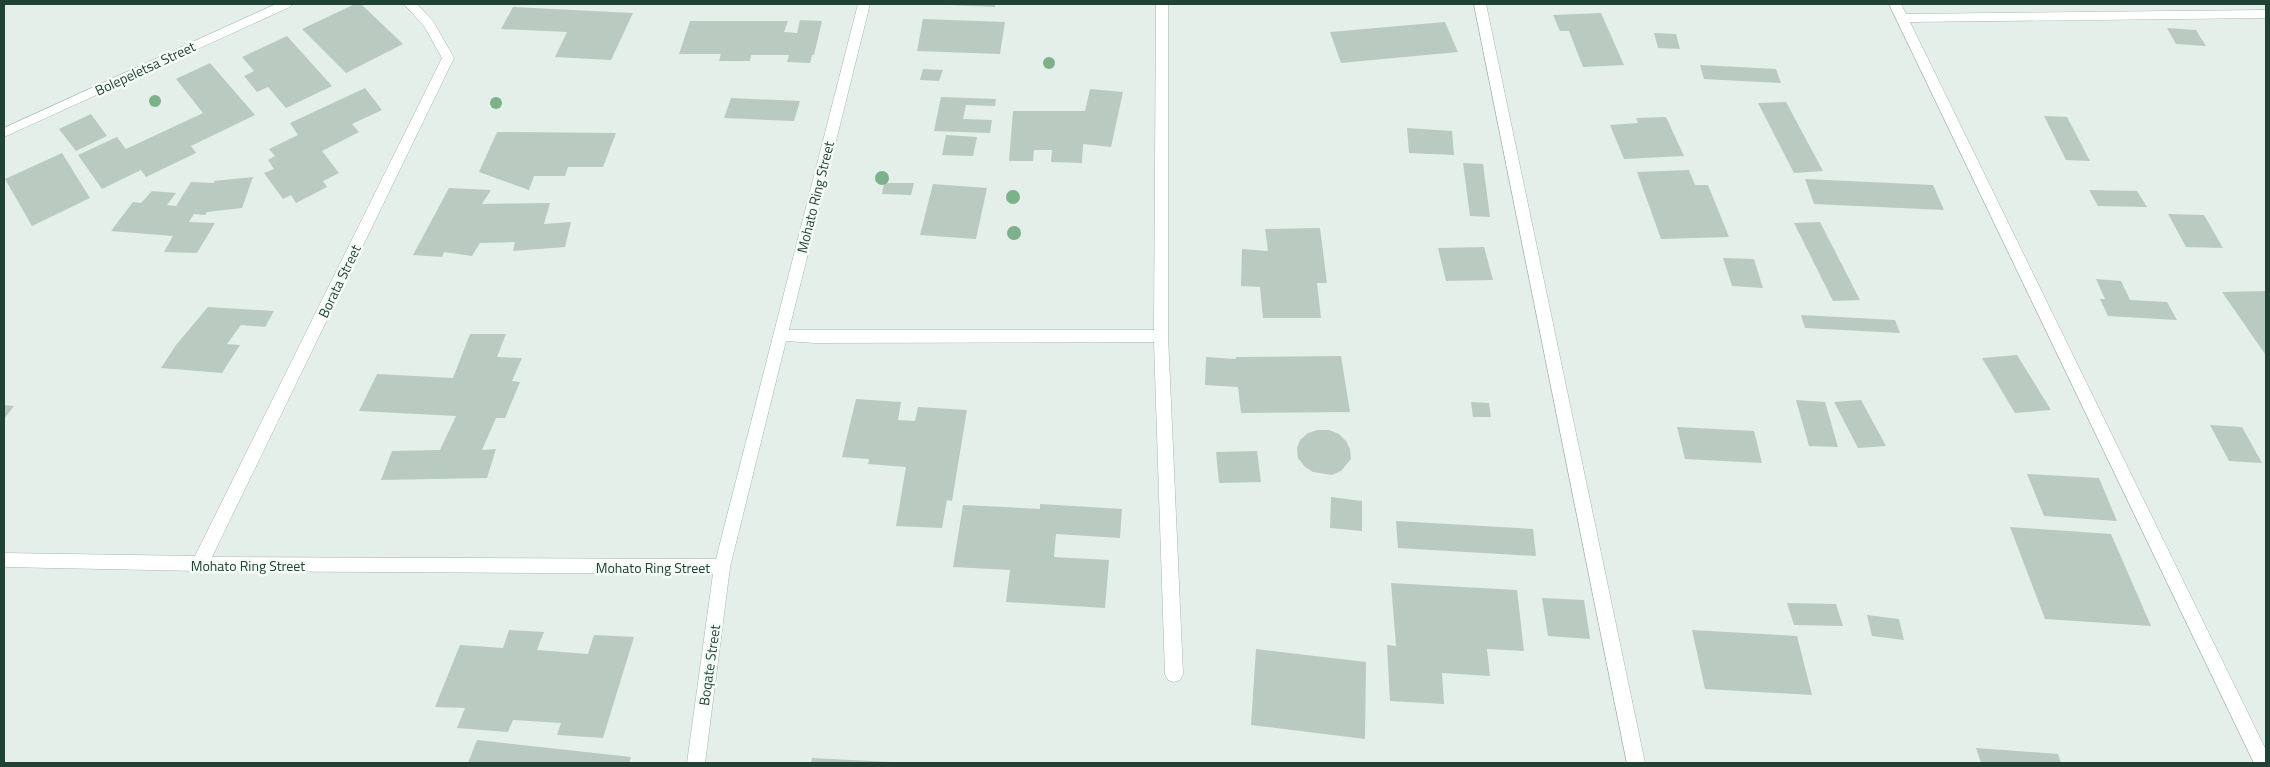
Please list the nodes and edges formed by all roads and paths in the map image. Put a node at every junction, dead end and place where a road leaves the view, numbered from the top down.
1 (286, 4) edge
2 (410, 4) edge
3 (864, 4) edge
4 (1162, 4) edge
5 (1480, 4) edge
6 (1895, 4) edge
7 (2266, 14) edge
8 (1904, 18) junction
9 (4, 133) edge
10 (781, 335) junction
11 (1161, 336) junction
12 (4, 560) edge
13 (200, 564) junction
14 (722, 567) junction
15 (1174, 674) dead end
16 (696, 763) edge
17 (1636, 763) edge
18 (2263, 763) edge

1 - 9 street, Bolepeletsa Street
2 - 13 street, Borata Street
3 - 10 street, Mohato Ring Street
4 - 11 street
5 - 17 street
6 - 8 street
7 - 8 street
8 - 18 street
10 - 11 street
10 - 14 street, Mohato Ring Street
11 - 15 street
12 - 13 street, Mohato Ring Street
13 - 14 street, Mohato Ring Street
14 - 16 street, Boqate Street

